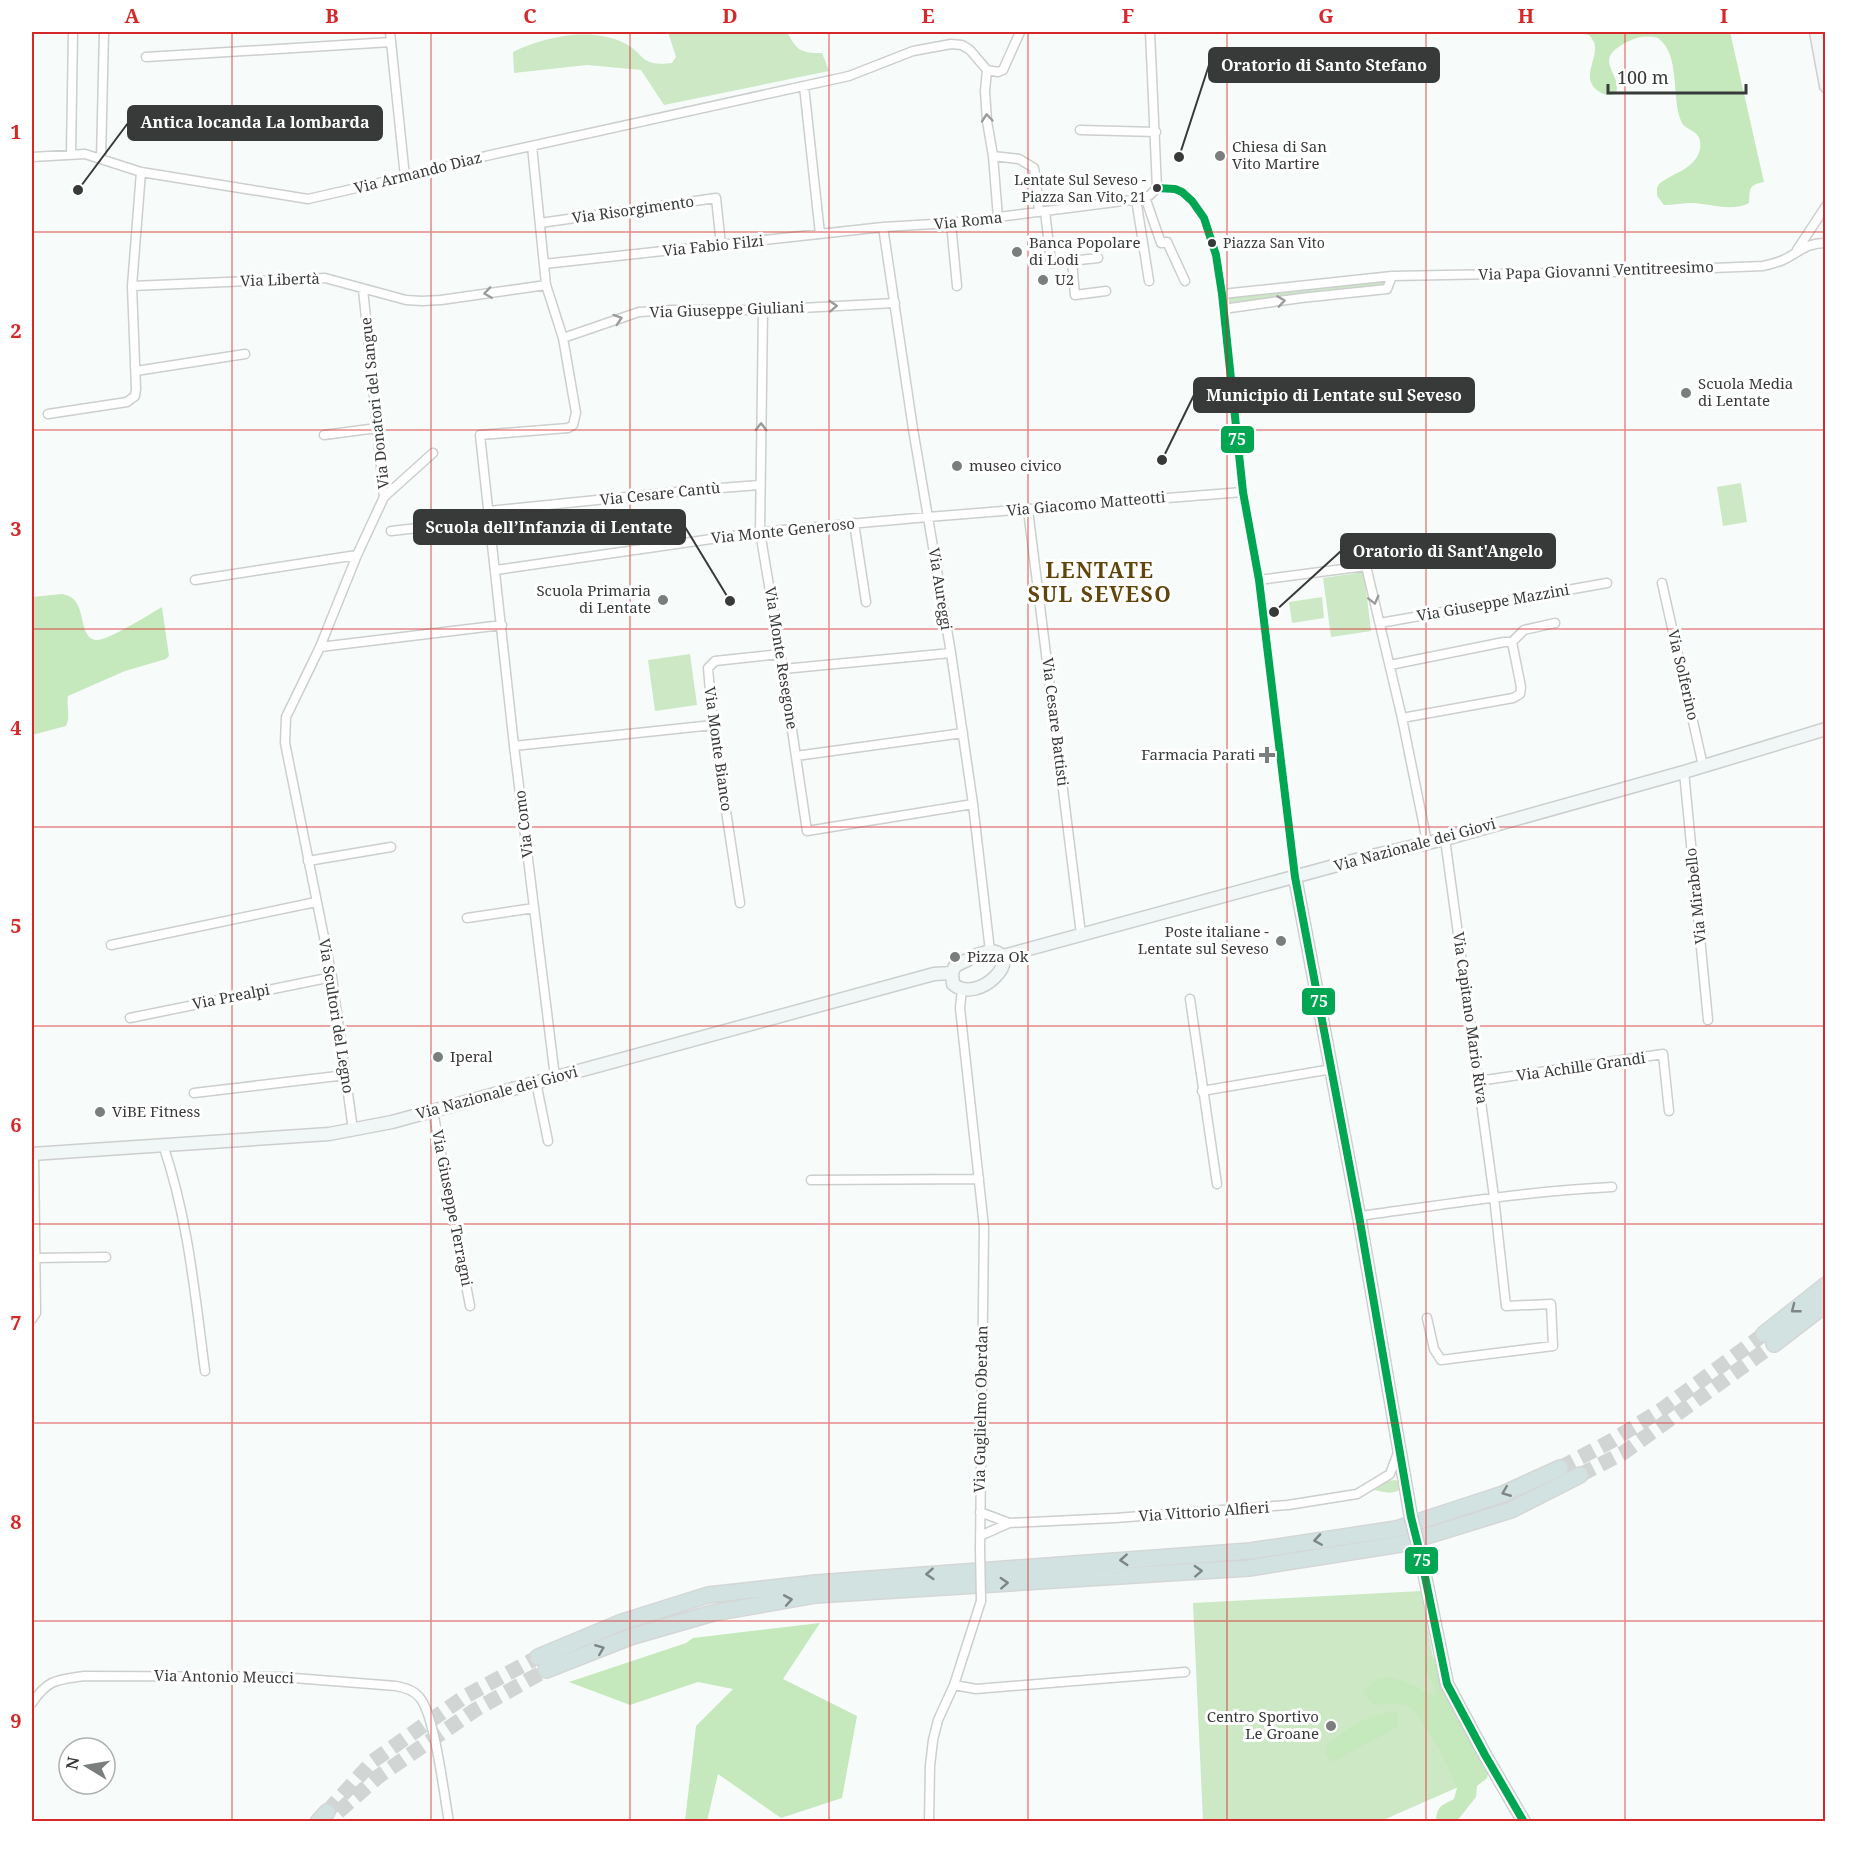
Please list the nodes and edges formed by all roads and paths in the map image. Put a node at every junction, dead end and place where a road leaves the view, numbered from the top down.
1 (73, 32) edge
2 (104, 32) edge
3 (390, 32) edge
4 (1020, 32) edge
5 (1150, 32) edge
6 (1816, 32) edge
7 (391, 42) junction
8 (146, 57) dead end
9 (987, 70) junction
10 (804, 86) junction
11 (1826, 86) edge
12 (1080, 130) dead end
13 (1156, 132) junction
14 (532, 146) junction
15 (71, 154) junction
16 (993, 156) junction
17 (32, 157) edge
18 (101, 159) junction
19 (141, 172) junction
20 (405, 177) junction
21 (1157, 188) junction
22 (1140, 198) junction
23 (1826, 206) edge
24 (1038, 212) junction
25 (998, 218) junction
26 (1821, 219) edge
27 (540, 223) junction
28 (951, 224) junction
29 (883, 228) junction
30 (820, 234) junction
31 (1826, 243) edge
32 (721, 245) junction
33 (1797, 250) junction
34 (1098, 258) dead end
35 (1072, 261) junction
36 (543, 264) junction
37 (1392, 276) junction
38 (1149, 281) dead end
39 (1185, 281) dead end
40 (546, 285) junction
41 (132, 286) junction
42 (957, 286) dead end
43 (363, 289) junction
44 (1106, 291) dead end
45 (1222, 294) junction
46 (895, 303) junction
47 (1223, 309) junction
48 (763, 310) junction
49 (563, 338) junction
50 (245, 354) dead end
51 (136, 371) junction
52 (48, 414) dead end
53 (377, 428) junction
54 (324, 435) dead end
55 (433, 453) dead end
56 (759, 485) junction
57 (1243, 492) junction
58 (384, 497) junction
59 (1028, 510) junction
60 (490, 516) junction
61 (928, 517) junction
62 (854, 524) junction
63 (391, 531) dead end
64 (760, 532) junction
65 (357, 555) junction
66 (496, 570) junction
67 (195, 580) dead end
68 (1259, 580) junction
69 (1607, 583) dead end
70 (1662, 583) dead end
71 (866, 602) dead end
72 (1380, 623) junction
73 (1555, 623) dead end
74 (502, 625) junction
75 (1512, 642) junction
76 (320, 647) junction
77 (951, 653) junction
78 (780, 654) junction
79 (1390, 665) junction
80 (783, 669) junction
81 (1402, 718) junction
82 (713, 725) junction
83 (1826, 729) edge
84 (963, 733) junction
85 (514, 746) junction
86 (796, 756) junction
87 (1703, 766) junction
88 (1683, 772) junction
89 (973, 804) junction
90 (1445, 839) junction
91 (1427, 842) junction
92 (391, 848) dead end
93 (308, 861) junction
94 (1295, 877) junction
95 (316, 902) junction
96 (740, 903) dead end
97 (534, 908) junction
98 (467, 918) dead end
99 (1081, 934) junction
100 (111, 945) dead end
101 (990, 951) junction
102 (1003, 956) junction
103 (952, 973) junction
104 (332, 976) junction
105 (962, 989) junction
106 (1190, 999) dead end
107 (130, 1018) dead end
108 (1708, 1020) dead end
109 (1332, 1069) junction
110 (346, 1075) junction
111 (555, 1077) junction
112 (1478, 1081) junction
113 (536, 1082) junction
114 (1202, 1091) junction
115 (194, 1093) dead end
116 (433, 1111) junction
117 (1669, 1111) dead end
118 (353, 1131) junction
119 (548, 1141) dead end
120 (162, 1145) junction
121 (33, 1154) edge
122 (979, 1179) junction
123 (811, 1180) dead end
124 (1217, 1185) dead end
125 (1612, 1187) dead end
126 (1494, 1197) junction
127 (1359, 1216) junction
128 (106, 1257) dead end
129 (35, 1258) junction
130 (1826, 1285) edge
131 (1826, 1304) edge
132 (470, 1306) dead end
133 (34, 1316) edge
134 (1427, 1318) dead end
135 (205, 1371) dead end
136 (1399, 1441) junction
137 (1560, 1468) tunnel mouth
138 (1580, 1475) tunnel mouth
139 (980, 1512) junction
140 (1009, 1523) junction
141 (980, 1536) junction
142 (1185, 1672) dead end
143 (954, 1685) junction
144 (32, 1703) edge
145 (449, 1821) edge
146 (928, 1821) edge
147 (1524, 1821) edge

1 - 15 street
2 - 18 street
3 - 7 street
4 - 9 street
5 - 13 street
6 - 11 main road
7 - 8 street
7 - 20 street
9 - 10 street, Via Armando Diaz
16 -> 9 street
10 - 14 street, Via Armando Diaz
10 - 30 street
12 - 13 street
13 - 21 street
14 - 20 street, Via Armando Diaz
14 - 27 street
15 - 17 street, Via Armando Diaz
15 - 18 street, Via Armando Diaz
16 - 24 street
16 - 25 street
18 - 19 street, Via Armando Diaz
19 - 20 street, Via Armando Diaz
19 - 41 street
21 - 22 street, Via Roma
21 - 45 street
22 - 24 street, Via Roma
22 - 38 street
22 - 39 street
23 - 26 street, Via Papa Giovanni Ventitreesimo
24 - 25 street, Via Roma
24 - 35 street
25 - 28 street, Via Roma
26 - 33 street, Via Papa Giovanni Ventitreesimo
27 - 32 street, Via Risorgimento
27 - 36 street
28 - 29 street, Via Roma
28 - 42 street
29 - 30 street, Via Fabio Filzi
29 - 46 street, Via Aureggi
30 - 32 street, Via Fabio Filzi
31 - 33 street, Via Papa Giovanni Ventitreesimo
32 - 36 street, Via Fabio Filzi
33 - 37 street, Via Papa Giovanni Ventitreesimo
34 - 35 street
35 - 44 street
36 - 40 street
37 - 45 street, Via Papa Giovanni Ventitreesimo
47 -> 37 street
40 -> 43 street, Via Libertà
40 - 49 street
41 - 43 street, Via Libertà
41 - 51 street
43 - 53 street, Via Donatori del Sangue
45 - 47 street
48 -> 46 street, Via Giuseppe Giuliani
46 - 61 street, Via Aureggi
47 - 57 street
49 -> 48 street, Via Giuseppe Giuliani
56 -> 48 street, Via Monte Resegone
49 - 60 street, Via Como
50 - 51 street
51 - 52 street
53 - 54 street
53 - 58 street, Via Donatori del Sangue
55 - 58 street
56 - 60 street, Via Cesare Cantù
56 - 64 street, Via Monte Resegone
57 - 59 street, Via Giacomo Matteotti
57 - 68 street
58 - 65 street, Via Donatori del Sangue
59 - 61 street, Via Giacomo Matteotti
59 - 99 street, Via Cesare Battisti
60 - 63 street, Via Cesare Cantù
60 - 66 street, Via Como
61 - 62 street, Via Monte Generoso
61 - 77 street, Via Aureggi
62 - 64 street, Via Monte Generoso
62 - 71 street
64 - 66 street, Via Monte Generoso
64 - 78 street, Via Monte Resegone
65 - 67 street
65 - 76 street, Via Donatori del Sangue
66 - 74 street, Via Como
68 -> 72 street
68 - 94 street
69 - 72 street, Via Giuseppe Mazzini
70 - 87 street, Via Solferino
72 - 79 street
73 - 75 street
74 - 76 street
74 - 85 street, Via Como
75 - 79 street
75 - 81 street
76 - 93 street, Via Scultori del Legno
77 - 80 street
77 - 84 street, Via Aureggi
78 - 80 street, Via Monte Resegone
78 - 82 street, Via Monte Bianco
79 - 81 street
80 - 86 street, Via Monte Resegone
81 - 91 street
82 - 85 street
82 - 96 street, Via Monte Bianco
83 - 87 main road, Via Nazionale dei Giovi
84 - 86 street
84 - 89 street, Via Aureggi
85 - 97 street, Via Como
86 - 89 street, Via Monte Resegone
87 - 88 main road, Via Nazionale dei Giovi
88 - 90 main road, Via Nazionale dei Giovi
88 - 108 street, Via Mirabello
89 - 101 street, Via Aureggi
90 - 91 main road, Via Nazionale dei Giovi
90 - 112 street, Via Capitano Mario Riva
91 - 94 main road, Via Nazionale dei Giovi
92 - 93 street
93 - 95 street, Via Scultori del Legno
94 - 99 main road, Via Nazionale dei Giovi
94 - 109 main road
95 - 100 street
95 - 104 street, Via Scultori del Legno
97 - 98 street
97 - 111 street, Via Como
99 - 102 main road, Via Nazionale dei Giovi
101 - 102 main road
101 - 103 main road, Via Nazionale dei Giovi
102 - 105 main road
103 - 105 main road
103 - 111 main road, Via Nazionale dei Giovi
104 - 107 street, Via Prealpi
104 - 110 street, Via Scultori del Legno
105 - 122 street, Via Guglielmo Oberdan
106 - 114 street
109 - 114 street
109 - 127 main road
110 - 115 street
110 - 118 street, Via Scultori del Legno
111 - 113 main road, Via Nazionale dei Giovi
112 - 117 street, Via Achille Grandi
112 - 126 street, Via Capitano Mario Riva
113 - 116 main road, Via Nazionale dei Giovi
113 - 119 street
114 - 124 street
116 - 118 main road, Via Nazionale dei Giovi
116 - 132 street, Via Giuseppe Terragni
118 - 120 main road, Via Nazionale dei Giovi
120 - 121 main road, Via Nazionale dei Giovi
120 - 135 street
121 - 129 street
122 - 123 street
122 - 139 street, Via Guglielmo Oberdan
125 - 126 street
126 - 127 street
126 - 134 street, Via Capitano Mario Riva
127 - 136 main road
128 - 129 street
129 - 133 street
130 -> 131 highway
136 - 140 street, Via Vittorio Alfieri
136 - 147 main road, bridge
137 -> 138 highway
139 - 140 street
139 - 141 street, Via Guglielmo Oberdan
140 - 141 street, Via Vittorio Alfieri
141 - 143 street, Via Guglielmo Oberdan, bridge
142 - 143 street
143 - 146 street, Via Guglielmo Oberdan
144 - 145 street, Via Antonio Meucci

